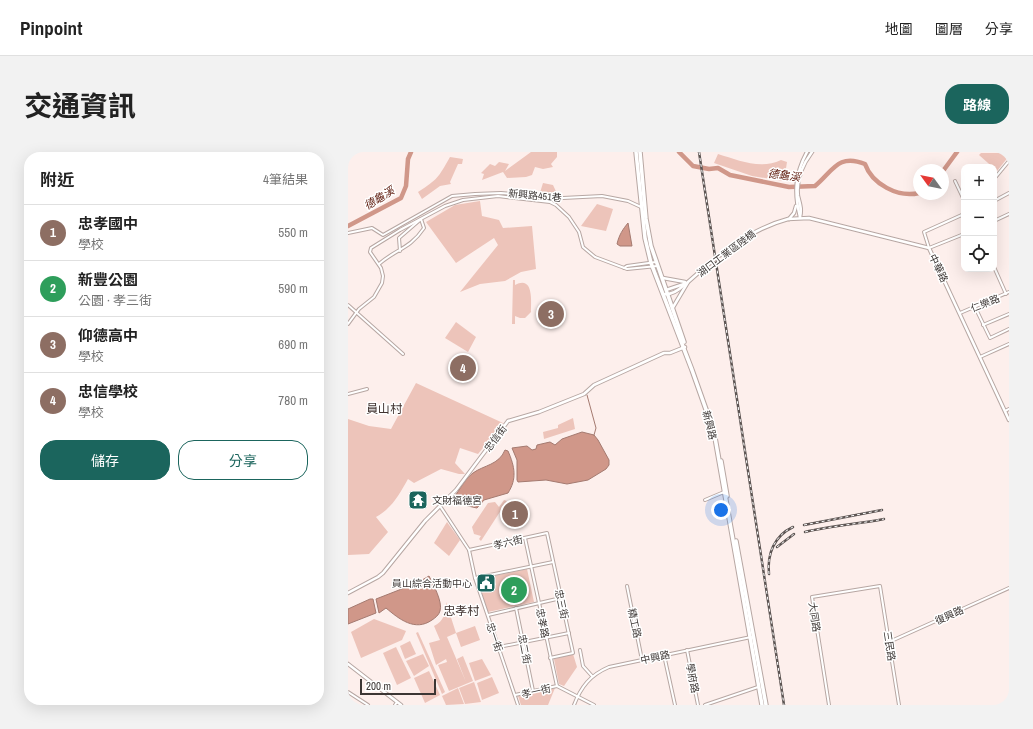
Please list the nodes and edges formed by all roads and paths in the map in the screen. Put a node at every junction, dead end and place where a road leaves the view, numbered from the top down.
1 (636, 152) edge
2 (640, 152) edge
3 (810, 152) edge
4 (1009, 160) edge
5 (997, 175) edge
6 (955, 181) dead end
7 (797, 189) junction
8 (1009, 193) edge
9 (961, 194) edge
10 (996, 200) edge
11 (796, 203) junction
12 (641, 207) junction
13 (1009, 214) edge
14 (961, 215) edge
15 (800, 217) junction
16 (421, 219) junction
17 (788, 219) junction
18 (997, 220) edge
19 (348, 233) edge
20 (961, 235) edge
21 (929, 248) junction
22 (400, 251) junction
23 (656, 262) junction
24 (379, 264) junction
25 (652, 265) junction
26 (658, 266) junction
27 (624, 268) junction
28 (997, 272) edge
29 (661, 278) junction
30 (688, 282) junction
31 (667, 289) junction
32 (1008, 293) edge
33 (663, 294) junction
34 (669, 294) junction
35 (348, 305) edge
36 (975, 307) junction
37 (672, 309) junction
38 (356, 312) junction
39 (960, 313) junction
40 (1009, 314) edge
41 (348, 324) edge
42 (983, 325) junction
43 (1009, 329) edge
44 (1009, 344) edge
45 (685, 347) junction
46 (403, 354) dead end
47 (980, 357) junction
48 (368, 389) dead end
49 (348, 394) edge
50 (1009, 409) edge
51 (1005, 411) junction
52 (1009, 420) edge
53 (724, 492) junction
54 (705, 500) dead end
55 (440, 506) junction
56 (547, 533) joint
57 (525, 538) junction
58 (469, 550) junction
59 (553, 562) junction
60 (531, 567) junction
61 (475, 578) junction
62 (627, 586) dead end
63 (880, 586) joint
64 (1009, 588) edge
65 (348, 593) edge
66 (561, 598) junction
67 (539, 604) junction
68 (516, 608) junction
69 (488, 615) junction
70 (569, 633) junction
71 (751, 637) junction
72 (546, 638) junction
73 (889, 642) junction
74 (523, 644) junction
75 (499, 647) junction
76 (580, 650) dead end
77 (687, 650) junction
78 (664, 655) junction
79 (550, 658) junction
80 (642, 660) junction
81 (348, 664) edge
82 (592, 676) junction
83 (557, 686) junction
84 (762, 686) junction
85 (533, 691) junction
86 (348, 692) edge
87 (515, 696) junction
88 (577, 696) junction
89 (397, 702) junction
90 (368, 705) edge
91 (394, 705) edge
92 (401, 705) edge
93 (518, 705) edge
94 (574, 705) edge
95 (594, 705) edge
96 (675, 705) edge
97 (698, 705) edge
98 (705, 705) edge
99 (762, 705) edge
100 (766, 705) edge
101 (829, 705) edge
102 (899, 705) edge

1 - 12 main road, 新興路
2 - 23 main road, 新興路
3 - 7 street
4 - 5 street
6 - 9 street
7 - 11 street
7 - 15 street
8 - 10 street
11 - 15 street
11 - 17 street
12 - 19 street, 新興路451巷
12 - 25 main road, 新興路
13 - 18 street
14 - 21 street
15 - 17 street, 中華路
15 - 21 street, 中華路
16 - 22 street
16 - 22 street
16 - 24 street
16 - 27 street
17 - 30 street, 湖口工業區陸橋, bridge
20 - 21 street
21 - 39 street, 中華路
22 - 24 street
23 - 25 street
23 - 26 main road, 新興路
24 - 38 street
25 - 26 street
25 - 27 street
25 - 27 street
25 - 33 main road, 新興路
26 - 29 main road, 新興路
28 - 32 street
29 - 30 street
29 - 31 main road, 新興路
30 - 31 street
30 - 34 street
30 - 37 street
31 - 33 street
31 - 34 main road, 新興路
32 - 36 street, 仁樂路
33 - 34 street
33 - 45 main road, 新興路
34 - 37 main road, 新興路
35 - 38 street
36 - 39 street, 仁樂路
36 - 42 street
37 - 45 main road, 新興路
38 - 41 street
38 - 46 street
39 - 47 street, 中華路
40 - 42 street
42 - 43 street
44 - 47 street
45 - 53 main road, 新興路
45 - 55 street, 忠信街
45 - 71 main road, 新興路
47 - 51 street, 中華路
48 - 49 street
50 - 51 street
51 - 52 street, 中華路
53 - 54 street
53 - 71 main road, 新興路
55 - 58 street, 忠一街
55 - 65 street, 忠信街
56 - 57 street, 孝六街
56 - 59 street, 忠三街
57 - 58 street, 孝六街
57 - 60 street, 忠孝路
58 - 61 street, 忠一街
59 - 60 street
59 - 66 street, 忠三街
60 - 61 street
60 - 67 street, 忠孝路
61 - 69 street, 忠一街
62 - 80 street, 精工路
63 - 73 street, 三民路
63 - 101 street, 大同路
64 - 73 street, 復興路
66 - 67 street
66 - 70 street, 忠三街
67 - 68 street
67 - 72 street, 忠孝路
68 - 69 street
68 - 74 street, 忠二街
69 - 75 street, 忠一街
70 - 72 street
70 - 79 street, 忠三街
71 - 77 street, 中興路
71 - 84 main road, 新興路
72 - 74 street
72 - 79 street, 忠孝路
73 - 102 street, 三民路
74 - 75 street
74 - 85 street, 忠二街
75 - 87 street, 忠一街
76 - 82 street
77 - 78 street, 中興路
77 - 97 street, 學府路
78 - 80 street, 中興路
78 - 96 street
79 - 83 street, 忠孝路
80 - 82 street, 中興路
81 - 89 street
82 - 88 street, 中興路
83 - 85 street, 孝一街
83 - 88 street
84 - 98 street
84 - 99 main road, 新興路
84 - 100 main road, 新興路
85 - 87 street, 孝一街
86 - 90 street
87 - 93 street, 忠一街
88 - 94 street, 中興路
88 - 95 street
89 - 91 street
89 - 92 street

